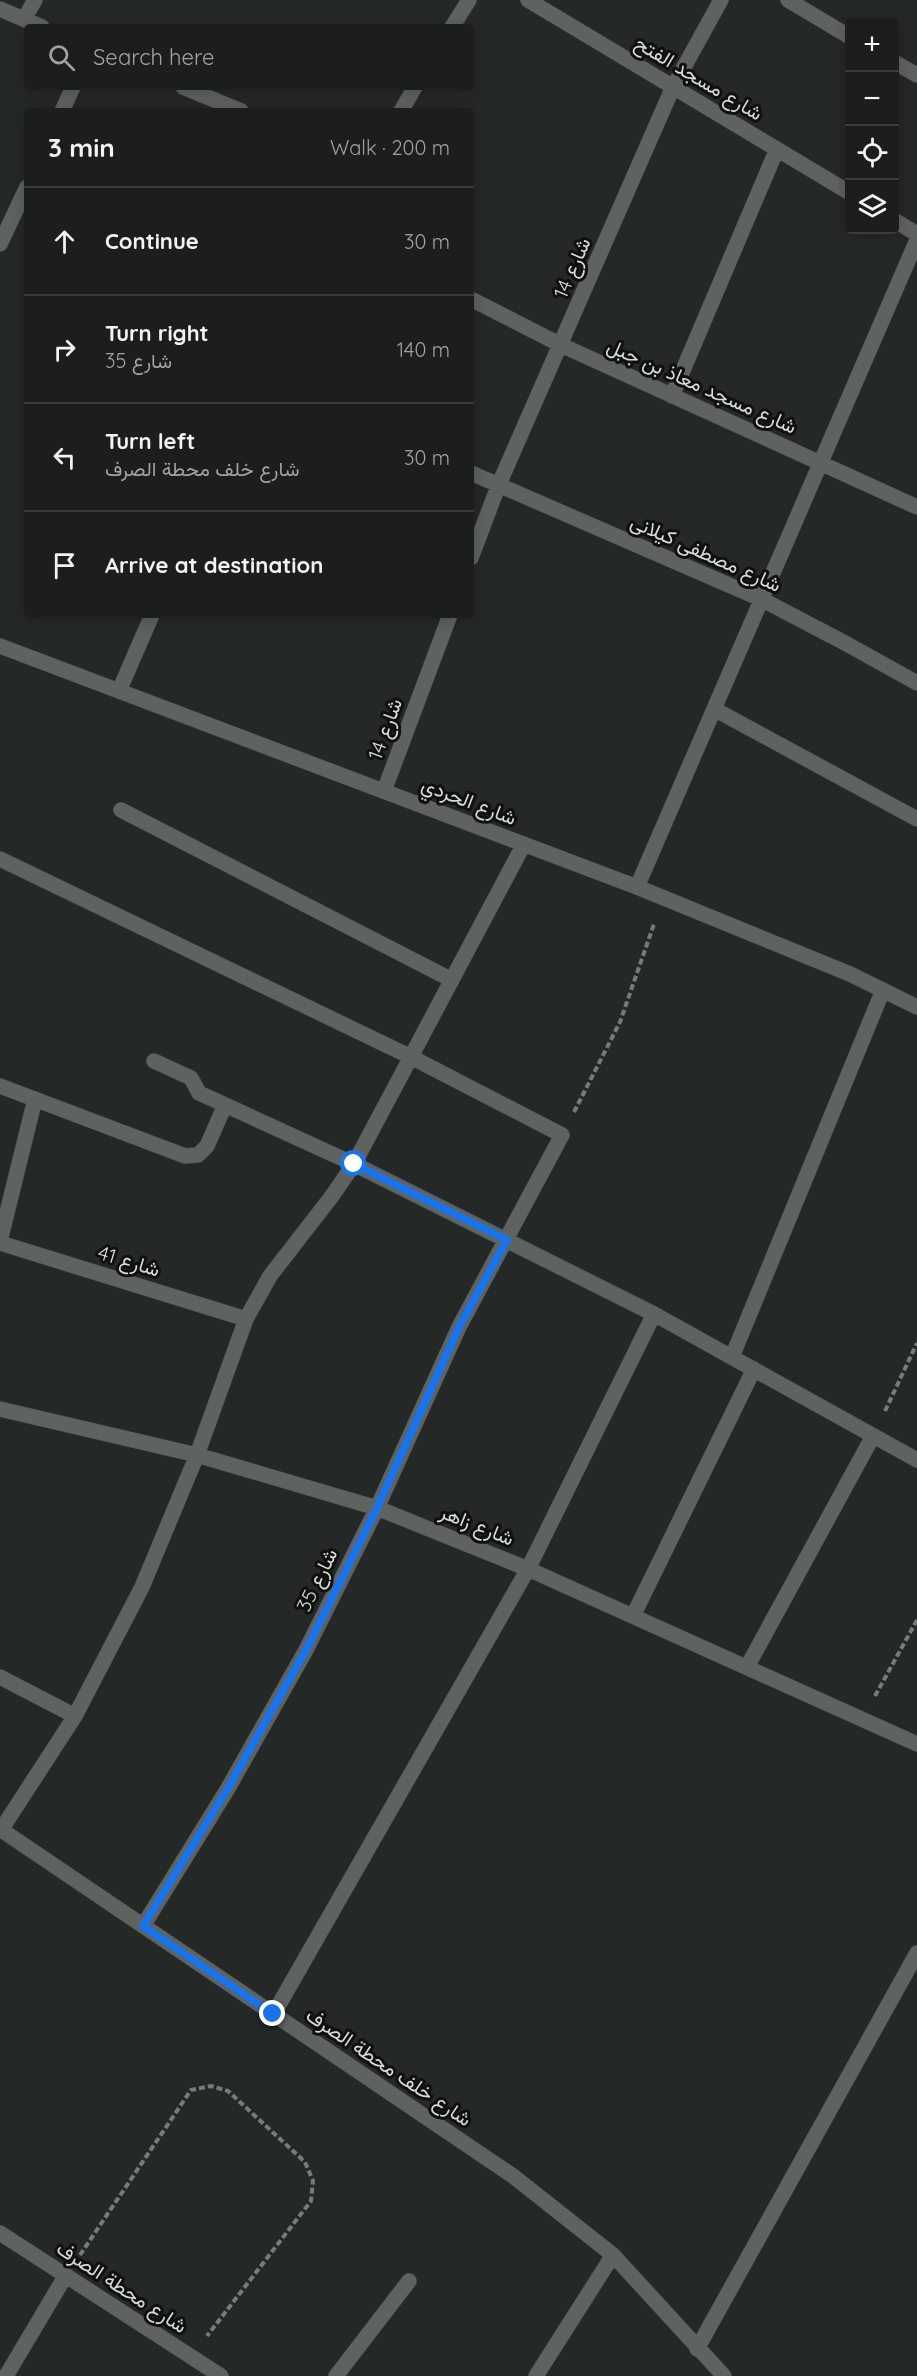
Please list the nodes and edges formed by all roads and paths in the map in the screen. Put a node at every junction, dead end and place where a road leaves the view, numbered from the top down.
1 (35, 0) edge
2 (468, 0) edge
3 (528, 0) edge
4 (721, 0) edge
5 (797, 3) edge
6 (0, 9) edge
7 (24, 19) junction
8 (35, 24) edge
9 (454, 24) edge
10 (845, 34) edge
11 (899, 65) edge
12 (917, 75) edge
13 (673, 87) junction
14 (72, 90) edge
15 (190, 90) edge
16 (413, 90) edge
17 (64, 108) edge
18 (234, 108) edge
19 (403, 108) edge
20 (777, 149) junction
21 (24, 191) edge
22 (845, 191) edge
23 (7, 212) edge
24 (899, 223) edge
25 (917, 234) edge
26 (917, 240) edge
27 (0, 243) edge
28 (474, 301) edge
29 (561, 345) junction
30 (672, 396) junction
31 (821, 462) junction
32 (474, 474) edge
33 (499, 484) junction
34 (917, 507) edge
35 (474, 550) edge
36 (761, 599) junction
37 (151, 618) edge
38 (449, 618) edge
39 (0, 646) edge
40 (917, 684) edge
41 (119, 691) junction
42 (714, 710) junction
43 (384, 791) junction
44 (121, 810) dead end
45 (917, 819) edge
46 (524, 844) junction
47 (0, 859) edge
48 (637, 887) junction
49 (663, 897) junction
50 (452, 980) junction
51 (883, 990) junction
52 (917, 1007) edge
53 (411, 1057) junction
54 (154, 1061) dead end
55 (0, 1086) edge
56 (35, 1099) junction
57 (225, 1105) junction
58 (562, 1135) junction
59 (354, 1164) junction
60 (507, 1240) junction
61 (0, 1242) edge
62 (654, 1314) junction
63 (246, 1319) junction
64 (917, 1343) edge
65 (732, 1357) junction
66 (754, 1370) junction
67 (0, 1409) edge
68 (873, 1436) junction
69 (197, 1455) junction
70 (917, 1460) edge
71 (377, 1508) junction
72 (528, 1569) junction
73 (633, 1616) junction
74 (917, 1620) edge
75 (747, 1667) junction
76 (0, 1677) edge
77 (75, 1716) junction
78 (862, 1719) junction
79 (917, 1744) edge
80 (1, 1830) edge
81 (143, 1926) junction
82 (917, 1953) edge
83 (273, 2014) junction
84 (0, 2233) edge
85 (613, 2255) junction
86 (66, 2275) junction
87 (409, 2281) dead end
88 (697, 2349) junction
89 (191, 2356) junction
90 (6, 2376) edge
91 (221, 2376) edge
92 (336, 2376) edge
93 (536, 2376) edge
94 (724, 2376) edge

1 - 7 street
2 - 9 street
3 - 13 street, شارع مسجد الفتح
4 - 13 street, شارع 14
5 - 10 street
6 - 7 street
7 - 8 street
11 - 12 street
13 - 20 street, شارع مسجد الفتح
13 - 29 street, شارع 14
14 - 17 street
15 - 18 street
16 - 19 street
20 - 22 street, شارع مسجد الفتح
20 - 30 street
21 - 23 street
23 - 27 street
24 - 25 street
26 - 31 street
28 - 29 street, شارع مسجد معاذ بن جبل
29 - 30 street, شارع مسجد معاذ بن جبل
29 - 33 street, شارع 14
30 - 31 street, شارع مسجد معاذ بن جبل
31 - 34 street, شارع مسجد معاذ بن جبل
31 - 36 street
32 - 33 street, شارع مصطفى كيلانى
33 - 35 street, شارع 14
33 - 36 street, شارع مصطفى كيلانى
36 - 40 street, شارع مصطفى كيلانى
36 - 42 street
37 - 41 street
38 - 43 street, شارع 14
39 - 41 street, شارع الحردي
41 - 43 street, شارع الحردي
42 - 45 street
42 - 48 street
43 - 46 street, شارع الحردي
44 - 50 street
46 - 48 street, شارع الحردي
46 - 50 street
47 - 53 street
48 - 49 street, شارع الحردي
49 - 51 street, شارع الحردي
49 - 58 path
50 - 53 street
51 - 52 street, شارع الحردي
51 - 65 street
53 - 58 street
53 - 59 street
54 - 57 street
55 - 56 street
56 - 57 street
56 - 61 street
57 - 59 street
58 - 60 street, شارع 35
59 - 60 street
59 - 63 street
60 - 62 street
60 - 71 street, شارع 35
61 - 63 street, شارع 41
62 - 65 street
62 - 72 street
63 - 69 street
64 - 68 path
65 - 66 street
66 - 68 street
66 - 73 street
67 - 69 street, شارع زاهر
68 - 70 street
68 - 75 street
69 - 71 street, شارع زاهر
69 - 77 street
71 - 72 street, شارع زاهر
71 - 81 street, شارع 35
72 - 73 street, شارع زاهر
72 - 83 street
73 - 75 street, شارع زاهر
74 - 78 path
75 - 78 street, شارع زاهر
76 - 77 street
77 - 80 street
78 - 79 street, شارع زاهر
80 - 81 street, شارع خلف محطة الصرف
81 - 83 street, شارع خلف محطة الصرف
82 - 88 street
83 - 85 street, شارع خلف محطة الصرف
84 - 86 street, شارع محطة الصرف
85 - 88 street, شارع خلف محطة الصرف
85 - 93 street
86 - 89 street, شارع محطة الصرف
86 - 89 path
86 - 90 street
87 - 92 street
88 - 94 street, شارع خلف محطة الصرف
89 - 91 street, شارع محطة الصرف

